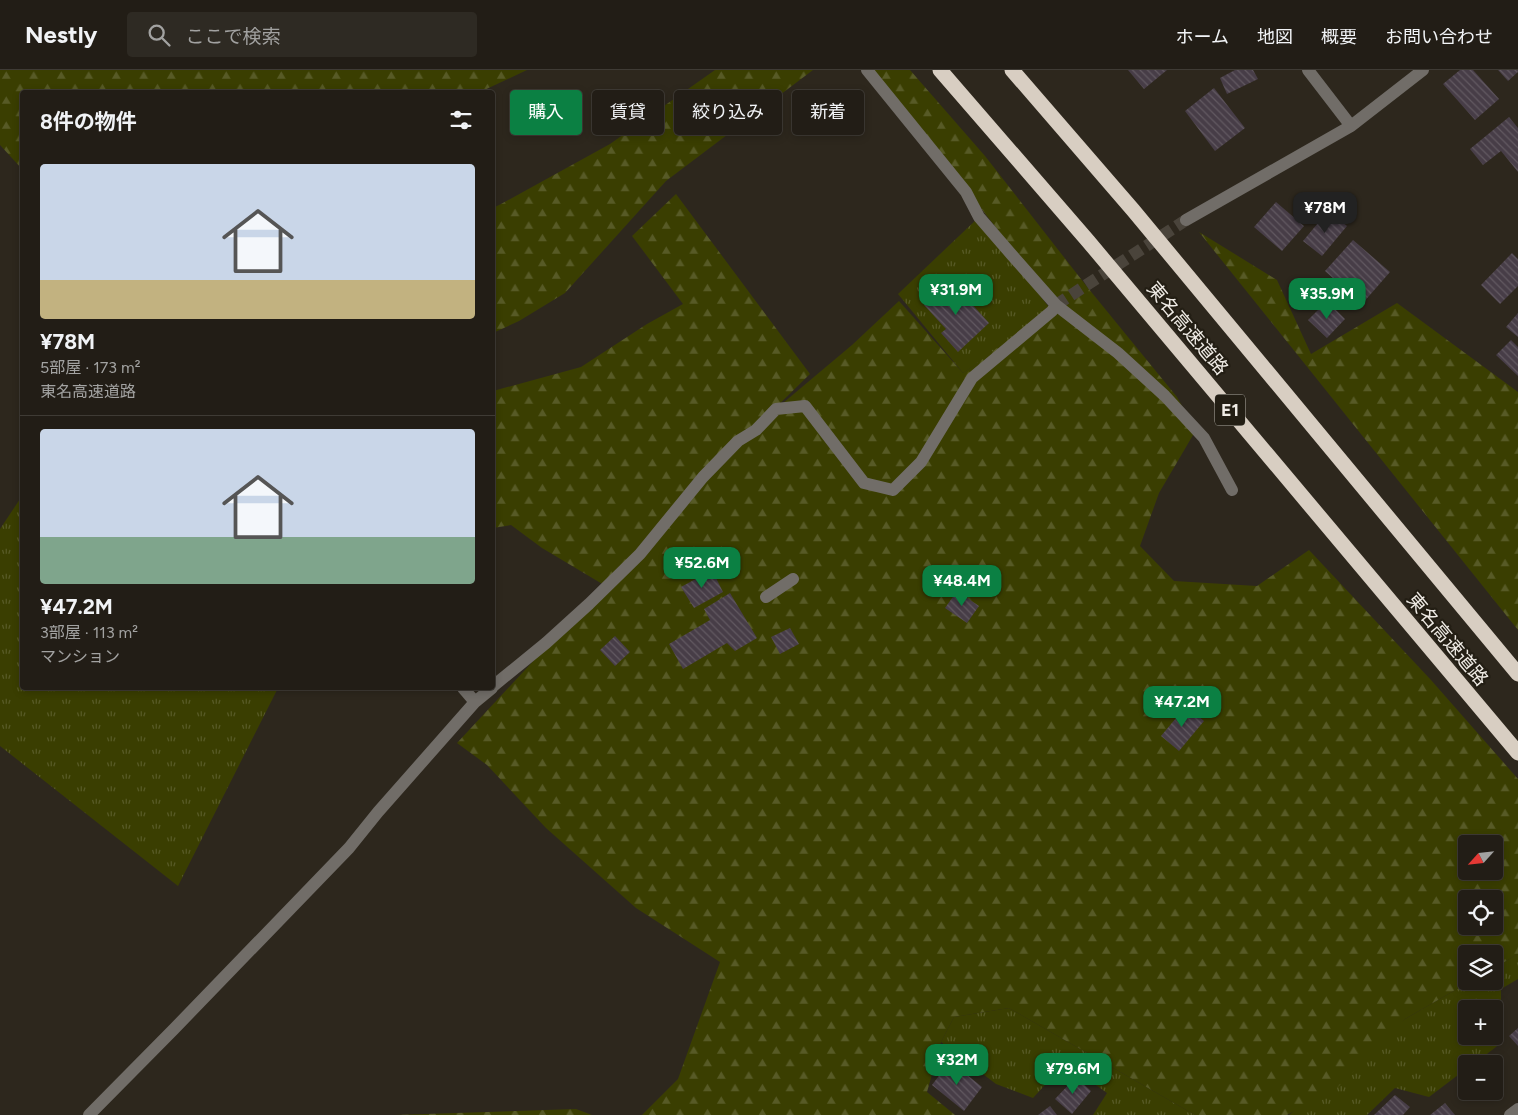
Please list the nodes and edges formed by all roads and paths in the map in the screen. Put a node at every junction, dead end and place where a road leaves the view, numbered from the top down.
1 (866, 70) edge
2 (940, 70) edge
3 (1012, 70) edge
4 (1308, 70) edge
5 (1423, 70) edge
6 (1351, 126) junction
7 (1186, 220) tunnel mouth
8 (1056, 305) junction
9 (1232, 490) dead end
10 (794, 579) dead end
11 (766, 598) dead end
12 (1518, 674) edge
13 (495, 685) edge
14 (465, 690) edge
15 (488, 690) edge
16 (474, 702) junction
17 (1518, 753) edge
18 (1518, 1109) edge
19 (89, 1115) edge
20 (1510, 1115) edge

1 - 8 street
2 - 17 highway, 東名高速道路 / E1
3 - 12 highway, 東名高速道路
4 - 6 street
5 - 6 street
6 - 7 street
8 - 9 street
8 - 13 street
10 - 11 street
14 - 16 street
15 - 16 street
16 - 19 street
18 - 20 street

